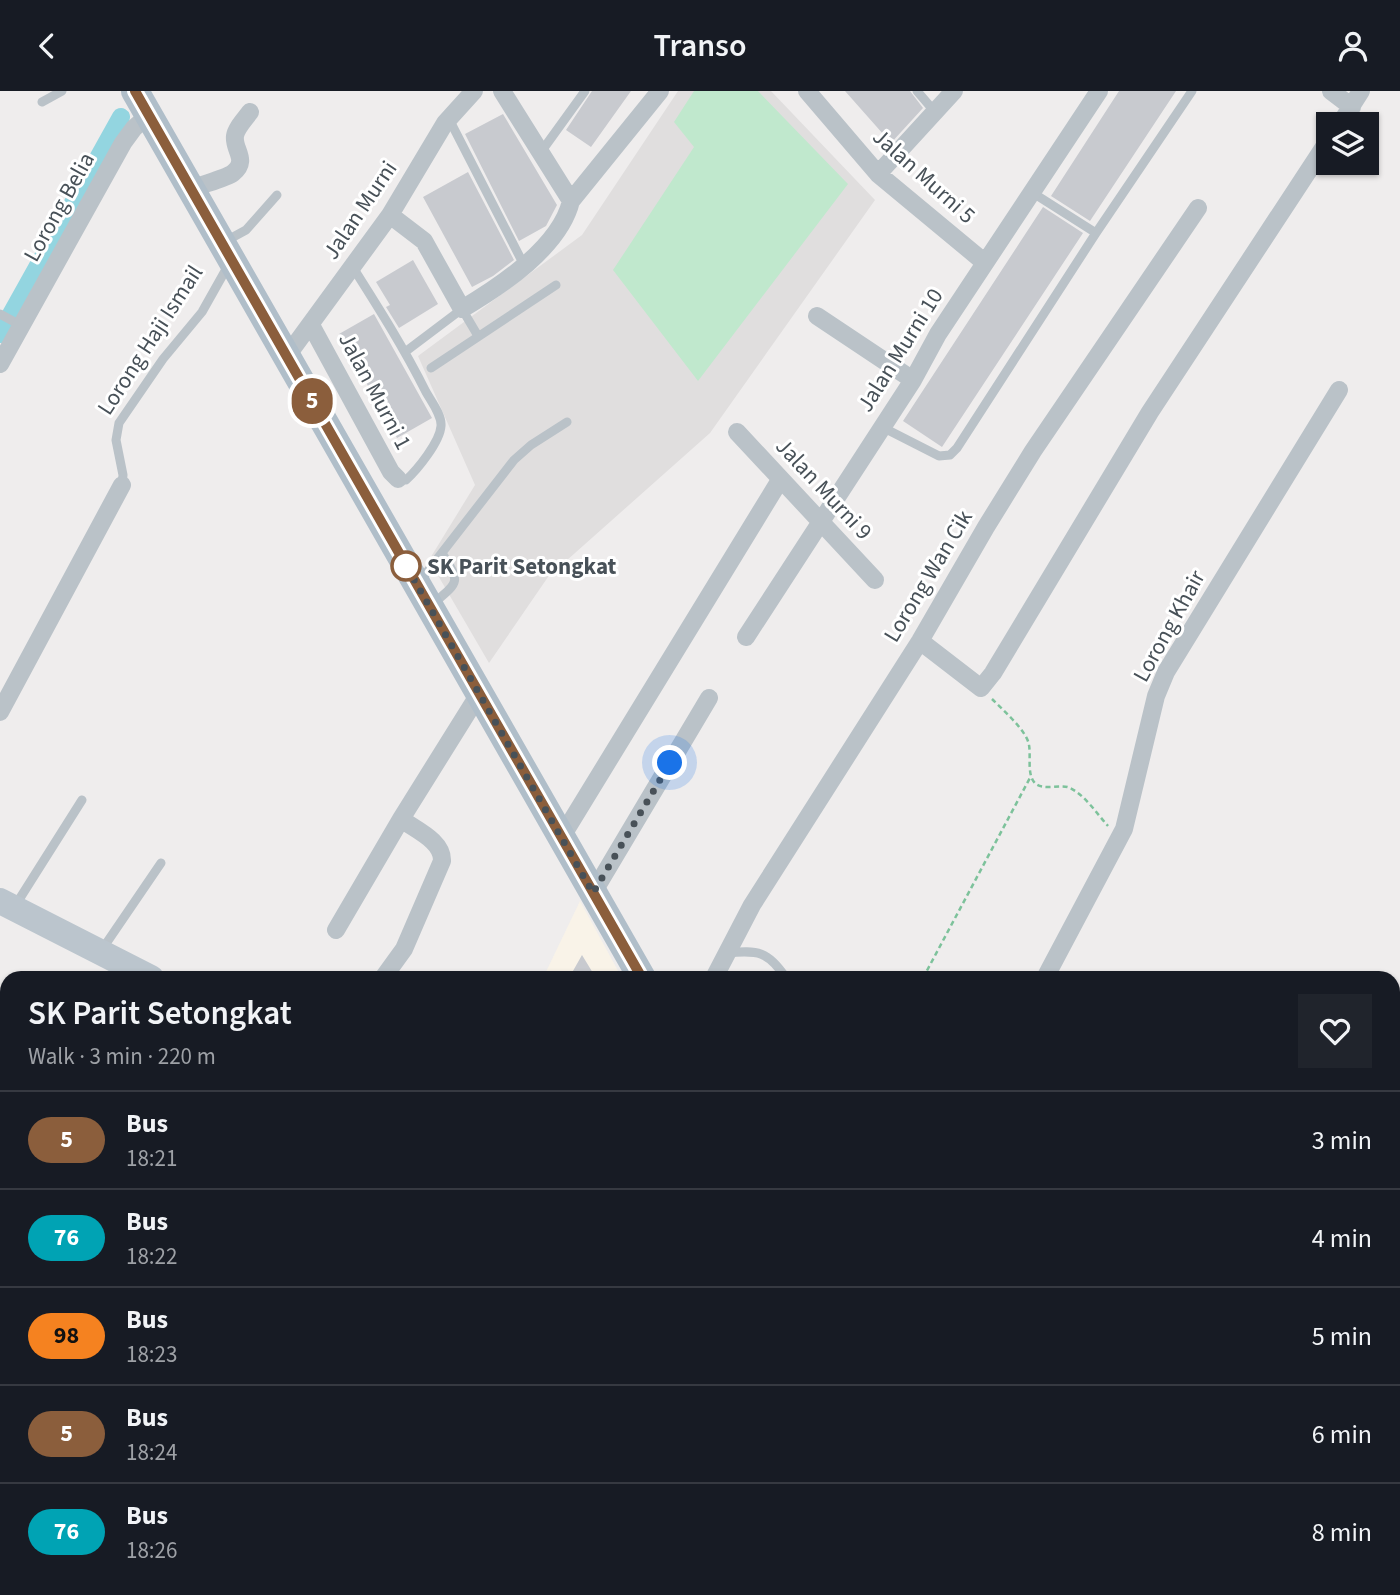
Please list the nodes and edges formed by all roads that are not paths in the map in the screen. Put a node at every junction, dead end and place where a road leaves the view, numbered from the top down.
1 (62, 91) edge
2 (474, 91) edge
3 (502, 91) edge
4 (585, 91) edge
5 (660, 91) edge
6 (807, 91) edge
7 (916, 91) edge
8 (954, 91) edge
9 (1099, 91) edge
10 (1192, 91) edge
11 (1331, 91) edge
12 (1361, 91) edge
13 (43, 102) dead end
14 (142, 103) edge
15 (1352, 107) junction
16 (250, 112) dead end
17 (935, 112) junction
18 (1348, 112) edge
19 (449, 119) junction
20 (541, 152) junction
21 (1316, 159) edge
22 (878, 174) junction
23 (191, 189) junction
24 (1033, 193) junction
25 (277, 195) dead end
26 (572, 201) junction
27 (1198, 208) dead end
28 (390, 215) junction
29 (1096, 233) junction
30 (226, 251) junction
31 (984, 262) junction
32 (524, 265) junction
33 (352, 266) junction
34 (556, 285) dead end
35 (462, 309) junction
36 (0, 314) edge
37 (817, 316) dead end
38 (22, 325) junction
39 (311, 325) junction
40 (478, 337) junction
41 (405, 352) junction
42 (287, 356) junction
43 (0, 364) edge
44 (431, 367) dead end
45 (913, 380) junction
46 (1339, 390) dead end
47 (567, 422) dead end
48 (882, 427) junction
49 (737, 432) dead end
50 (398, 479) joint
51 (780, 479) junction
52 (122, 485) joint
53 (821, 523) junction
54 (442, 553) junction
55 (875, 580) dead end
56 (423, 596) junction
57 (747, 637) dead end
58 (920, 641) junction
59 (479, 694) junction
60 (709, 698) dead end
61 (0, 712) edge
62 (82, 800) dead end
63 (401, 819) junction
64 (561, 838) junction
65 (161, 863) dead end
66 (593, 893) junction
67 (7, 904) edge
68 (336, 930) dead end
69 (100, 952) junction
70 (727, 953) junction
71 (125, 971) edge
72 (388, 971) edge
73 (638, 971) edge
74 (718, 971) edge
75 (781, 971) edge
76 (1049, 971) edge

1 - 13 lane
2 - 19 street, Jalan Murni
3 - 20 street
4 - 20 lane
5 - 26 street
6 - 22 street, Jalan Murni 5
7 - 17 lane
8 - 17 street
9 - 24 street, Jalan Murni 10
10 - 29 lane
11 - 15 street
12 - 15 street
14 - 23 main road
14 - 38 street, Lorong Belia
15 - 18 street
16 - 23 street
17 - 22 street
19 - 28 street, Jalan Murni
19 - 32 lane
20 - 26 street
21 - 58 street
22 - 31 street, Jalan Murni 5
23 - 30 main road
24 - 29 lane
24 - 31 street, Jalan Murni 10
25 - 30 lane
26 - 32 street
27 - 58 street, Lorong Wan Cik
28 - 33 street, Jalan Murni
28 - 35 street
29 - 48 lane
30 - 42 main road
30 - 52 lane, Lorong Haji Ismail
31 - 45 street, Jalan Murni 10
32 - 35 street
33 - 39 street, Jalan Murni
33 - 41 lane
34 - 40 lane
35 - 40 lane
35 - 41 lane
36 - 38 lane
37 - 45 street
38 - 43 street, Lorong Belia
39 - 42 street, Jalan Murni
39 - 50 street, Jalan Murni 1
40 - 44 lane
41 - 50 lane
42 - 56 main road
45 - 48 street, Jalan Murni 10
46 - 76 street, Lorong Khair
47 - 54 lane
48 - 53 street, Jalan Murni 10
49 - 51 street, Jalan Murni 9
51 - 53 street, Jalan Murni 9
51 - 64 street
52 - 61 street, Lorong Haji Ismail
53 - 55 street, Jalan Murni 9
53 - 57 street, Jalan Murni 10
54 - 56 lane
54 - 56 lane
56 - 59 main road
58 - 70 street, Lorong Wan Cik
59 - 63 street
59 - 64 main road
60 - 66 street
62 - 67 lane
63 - 68 street
63 - 72 street
64 - 66 main road
65 - 69 lane
66 - 73 main road
67 - 69 main road
69 - 71 main road
70 - 74 street, Lorong Wan Cik
70 - 75 lane

